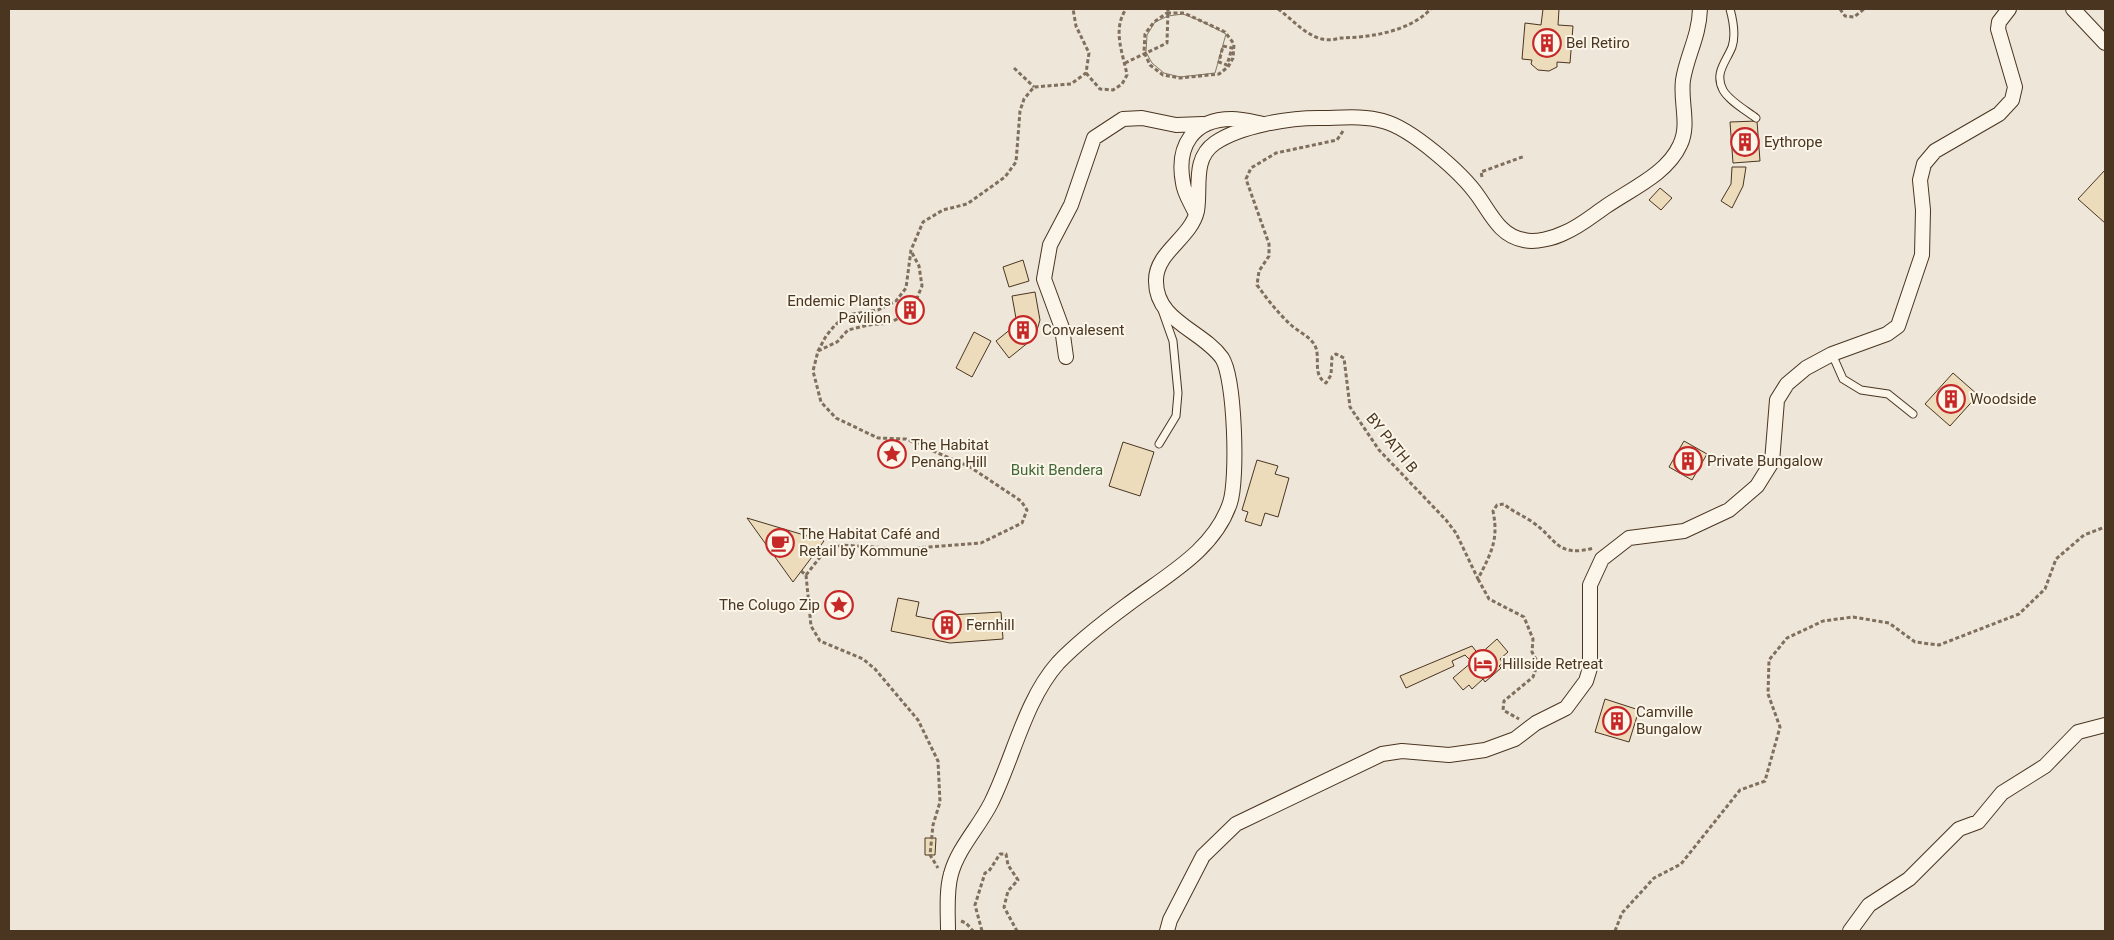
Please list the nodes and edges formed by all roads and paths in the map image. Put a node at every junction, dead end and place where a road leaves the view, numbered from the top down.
1 (1073, 9) edge
2 (1126, 9) edge
3 (1168, 9) edge
4 (1278, 9) edge
5 (1431, 9) edge
6 (1700, 9) edge
7 (1730, 9) edge
8 (1840, 9) edge
9 (1864, 9) edge
10 (2009, 9) edge
11 (2073, 9) edge
12 (2105, 43) edge
13 (1231, 57) junction
14 (1125, 63) junction
15 (1014, 68) dead end
16 (1086, 73) junction
17 (1034, 87) junction
18 (1352, 118) junction
19 (1756, 118) dead end
20 (1204, 124) junction
21 (1268, 124) junction
22 (1525, 156) dead end
23 (1482, 181) dead end
24 (1196, 214) junction
25 (911, 250) junction
26 (1160, 302) junction
27 (818, 351) junction
28 (1832, 354) junction
29 (1066, 357) dead end
30 (1912, 414) dead end
31 (1159, 444) dead end
32 (2105, 527) edge
33 (1600, 546) dead end
34 (816, 552) dead end
35 (821, 556) junction
36 (801, 571) dead end
37 (806, 575) junction
38 (1478, 579) junction
39 (1536, 723) junction
40 (2105, 725) edge
41 (950, 876) junction
42 (948, 931) edge
43 (982, 931) edge
44 (1017, 931) edge
45 (1167, 931) edge
46 (1615, 931) edge
47 (1850, 931) edge

1 - 16 path
2 - 14 path
3 - 14 path
4 - 5 path
6 - 18 street
7 - 19 lane
8 - 9 path
10 - 28 street
11 - 12 street
13 - 13 path
13 - 13 path, bridge
14 - 16 path
15 - 17 path
16 - 17 path
17 - 25 path
18 - 21 street
18 - 38 path, BY PATH B
20 - 21 street
20 - 24 street
20 - 29 street
21 - 24 street
22 - 23 path
24 - 26 street
25 - 27 path
25 - 27 path
26 - 31 lane
26 - 41 street
27 - 35 path
28 - 30 lane
28 - 39 street
32 - 46 path
33 - 38 path
34 - 35 path
35 - 37 path
36 - 37 path
37 - 41 path
38 - 39 path
39 - 45 street
40 - 47 street
41 - 42 street
43 - 44 path

